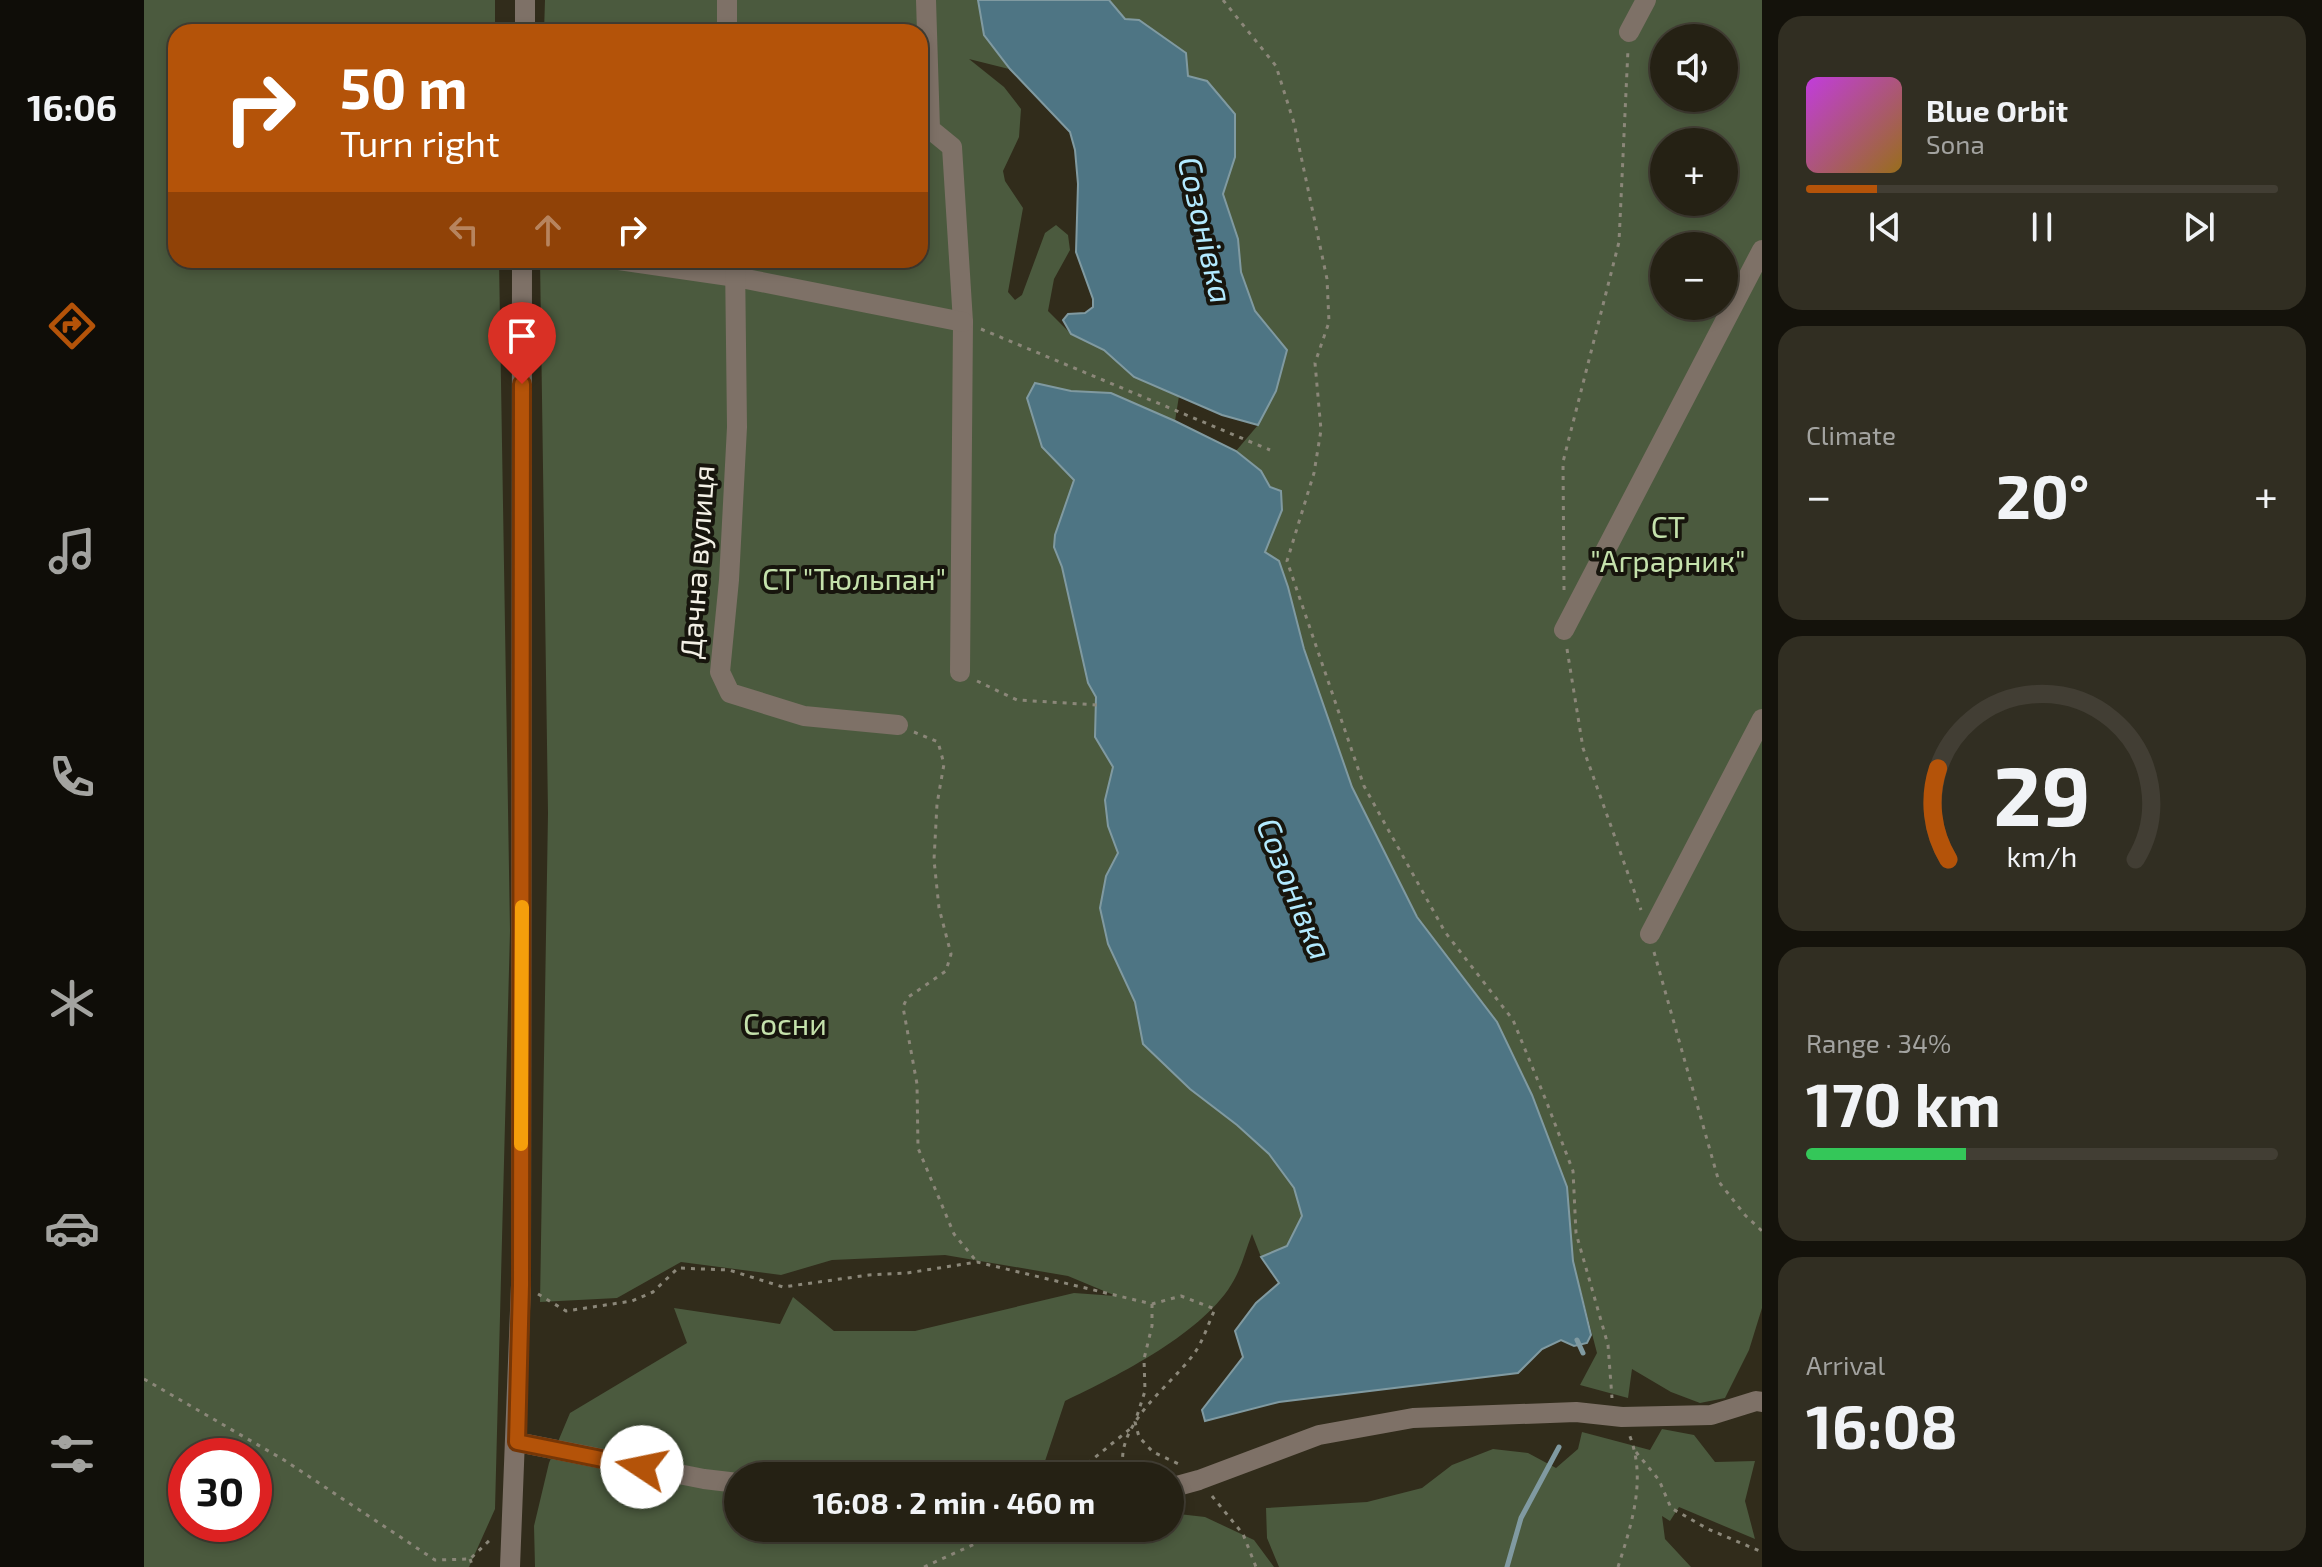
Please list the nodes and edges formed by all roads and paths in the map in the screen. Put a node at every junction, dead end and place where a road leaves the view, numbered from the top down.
1 (525, 0) edge
2 (727, 0) edge
3 (926, 0) edge
4 (1223, 0) edge
5 (1646, 0) edge
6 (525, 24) edge
7 (727, 24) edge
8 (927, 24) edge
9 (1629, 32) joint
10 (928, 64) edge
11 (1762, 250) edge
12 (522, 268) edge
13 (736, 269) edge
14 (963, 322) junction
15 (1270, 450) dead end
16 (1564, 599) dead end
17 (1564, 630) joint
18 (960, 672) joint
19 (1097, 710) dead end
20 (1762, 719) edge
21 (898, 725) joint
22 (1650, 934) junction
23 (1762, 1231) edge
24 (977, 1262) junction
25 (521, 1285) junction
26 (1152, 1304) junction
27 (144, 1379) edge
28 (1762, 1402) edge
29 (1622, 1417) junction
30 (1135, 1422) junction
31 (1130, 1429) junction
32 (517, 1442) junction
33 (1636, 1452) junction
34 (1089, 1462) edge
35 (1121, 1462) edge
36 (1175, 1462) edge
37 (1199, 1480) junction
38 (724, 1481) edge
39 (1184, 1484) edge
40 (511, 1518) junction
41 (979, 1542) edge
42 (1762, 1552) edge
43 (470, 1559) junction
44 (473, 1567) edge
45 (510, 1567) edge
46 (924, 1567) edge
47 (1256, 1567) edge
48 (1618, 1567) edge

1 - 6 street
2 - 7 street
3 - 8 street
4 - 29 path
5 - 9 street
9 - 16 path
10 - 14 street
11 - 17 street
12 - 25 street
13 - 14 street
13 - 21 street, Дачна вулиця
14 - 15 path
14 - 18 street
17 - 22 path
18 - 19 path
20 - 22 street
21 - 24 path
22 - 23 path
24 - 25 path
24 - 26 path
25 - 32 street
26 - 30 path
26 - 30 path
27 - 43 path
28 - 29 street
29 - 33 path
29 - 37 street
30 - 31 path
30 - 36 path
31 - 34 path
31 - 35 path
32 - 38 street
32 - 40 street
33 - 42 path
33 - 48 path
37 - 39 street
37 - 47 path
40 - 43 path
40 - 45 street
41 - 46 path
43 - 44 path

